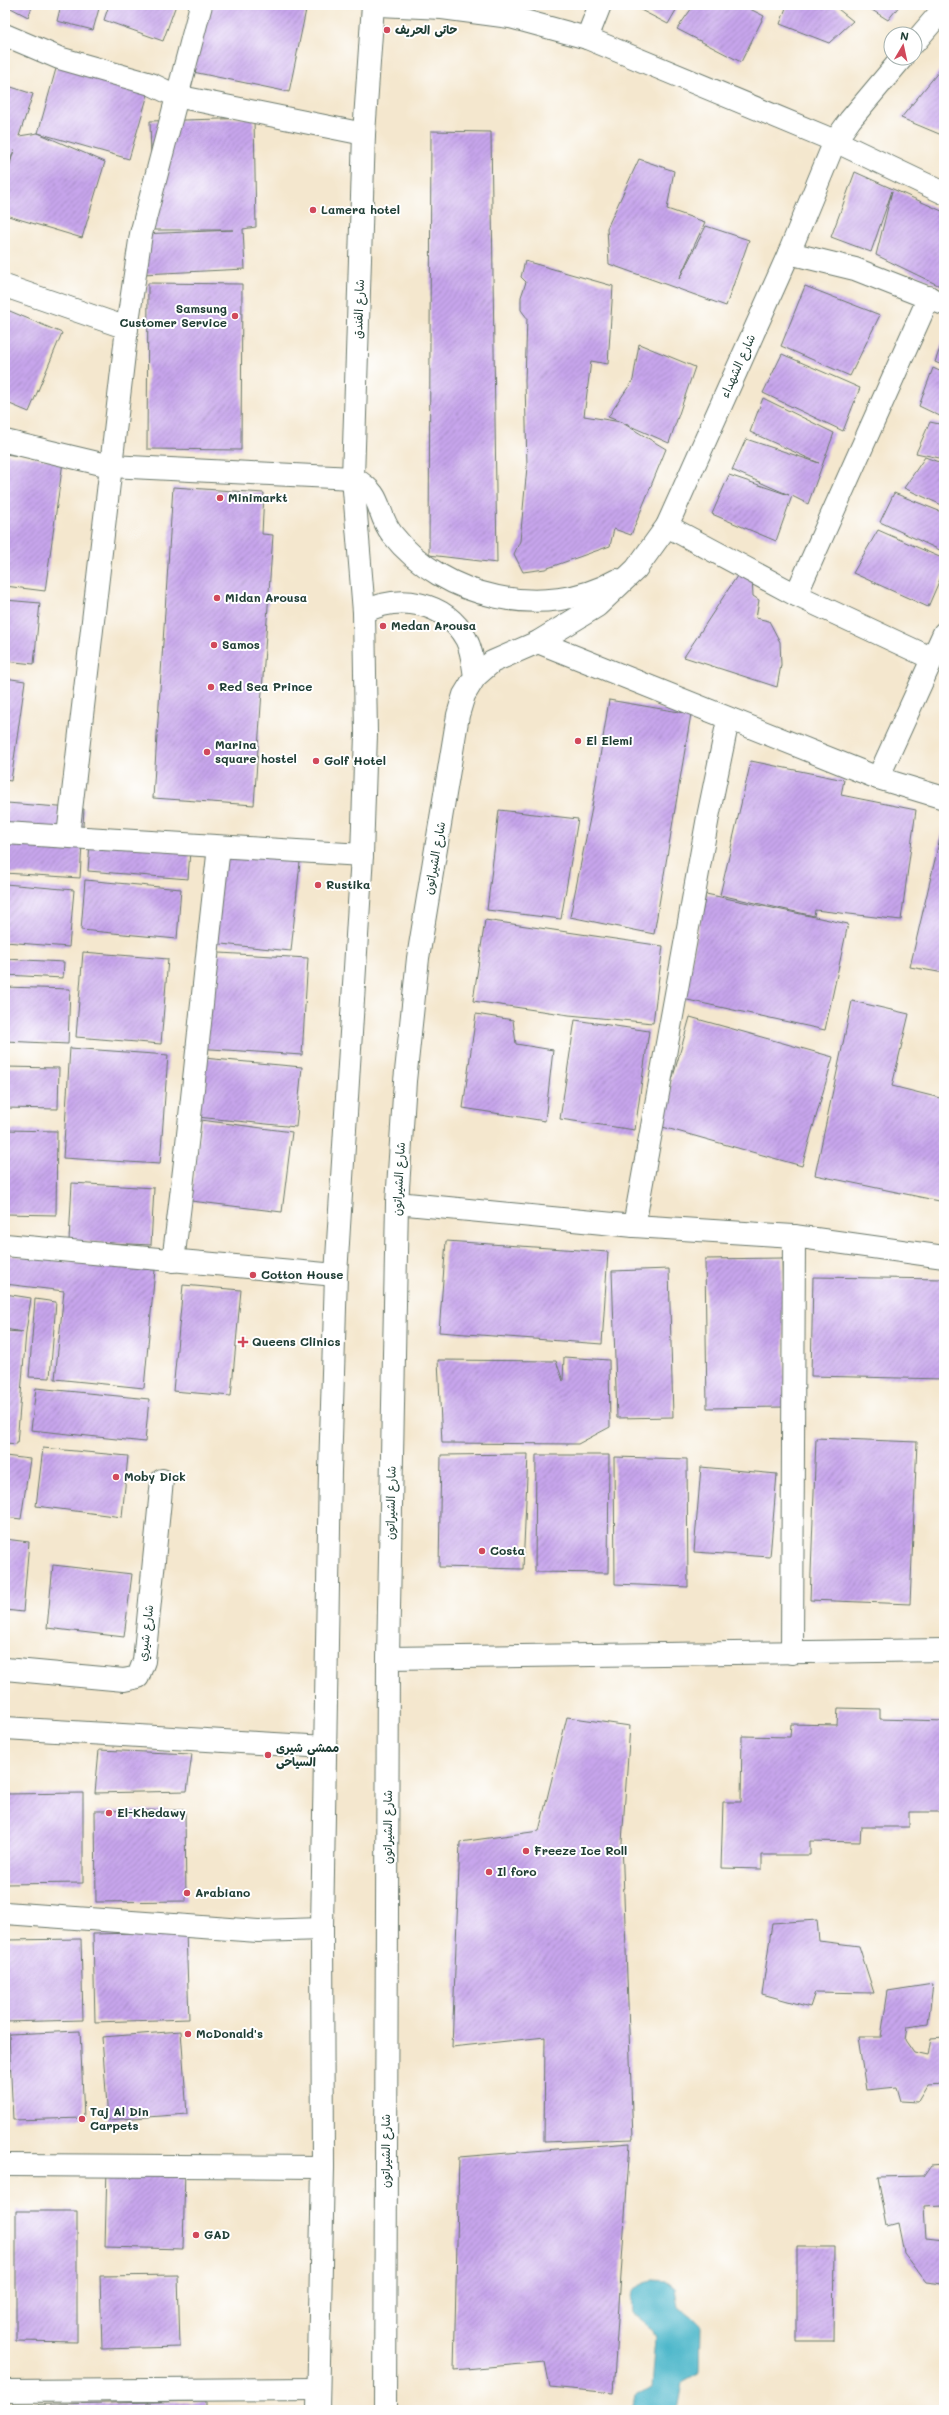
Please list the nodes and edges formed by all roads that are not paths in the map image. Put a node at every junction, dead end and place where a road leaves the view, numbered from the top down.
1 (201, 5) edge
2 (373, 5) edge
3 (379, 5) edge
4 (600, 5) edge
5 (944, 8) edge
6 (923, 33) edge
7 (5, 35) edge
8 (587, 38) junction
9 (895, 66) edge
10 (176, 96) junction
11 (364, 134) junction
12 (835, 141) junction
13 (944, 193) edge
14 (789, 253) junction
15 (5, 286) edge
16 (936, 301) edge
17 (126, 328) junction
18 (5, 441) edge
19 (110, 466) junction
20 (353, 478) junction
21 (667, 526) junction
22 (636, 570) junction
23 (796, 595) junction
24 (364, 612) junction
25 (944, 633) edge
26 (538, 642) junction
27 (933, 659) junction
28 (475, 678) junction
29 (728, 720) junction
30 (878, 778) junction
31 (944, 798) edge
32 (5, 833) edge
33 (68, 836) junction
34 (219, 847) junction
35 (362, 855) junction
36 (396, 1204) junction
37 (634, 1226) junction
38 (794, 1236) junction
39 (5, 1245) edge
40 (944, 1257) edge
41 (173, 1261) junction
42 (336, 1275) junction
43 (162, 1480) dead end
44 (944, 1650) edge
45 (792, 1653) junction
46 (388, 1658) junction
47 (5, 1669) edge
48 (5, 1728) edge
49 (326, 1747) junction
50 (5, 1913) edge
51 (322, 1929) junction
52 (5, 2165) edge
53 (323, 2167) junction
54 (5, 2391) edge
55 (318, 2400) edge
56 (385, 2410) edge

1 - 10 street
2 - 11 street, شارع الفندق
3 - 8 street
4 - 8 street
5 - 6 street
7 - 10 street
8 - 12 street
9 - 12 street, شارع الشهداء
10 - 11 street
10 - 17 street
11 - 20 street, شارع الفندق
12 - 13 street
12 - 14 street, شارع الشهداء
14 - 16 street
14 - 21 street, شارع الشهداء
15 - 17 street
16 - 23 street
17 - 19 street
18 - 19 street
19 - 20 street
19 - 33 street
20 - 22 street
20 - 24 street, شارع الفندق
21 - 22 street, شارع الشهداء
21 - 23 street
22 - 26 street, شارع الشهداء
23 - 27 street
24 - 28 street
24 - 35 street
25 - 27 street
26 - 28 street, شارع الشيراتون
26 - 29 street
27 - 30 street
28 - 36 street, شارع الشيراتون
29 - 30 street
29 - 37 street
30 - 31 street
32 - 33 street
33 - 34 street
34 - 35 street
34 - 41 street
35 - 42 street
36 - 37 street
36 - 46 street, شارع الشيراتون
37 - 38 street
38 - 40 street
38 - 45 street
39 - 41 street
41 - 42 street
42 - 49 street
43 - 47 street, شارع شيري
44 - 45 street
45 - 46 street
46 - 56 street, شارع الشيراتون
48 - 49 street
49 - 51 street
50 - 51 street
51 - 53 street
52 - 53 street
53 - 55 street
54 - 55 street

